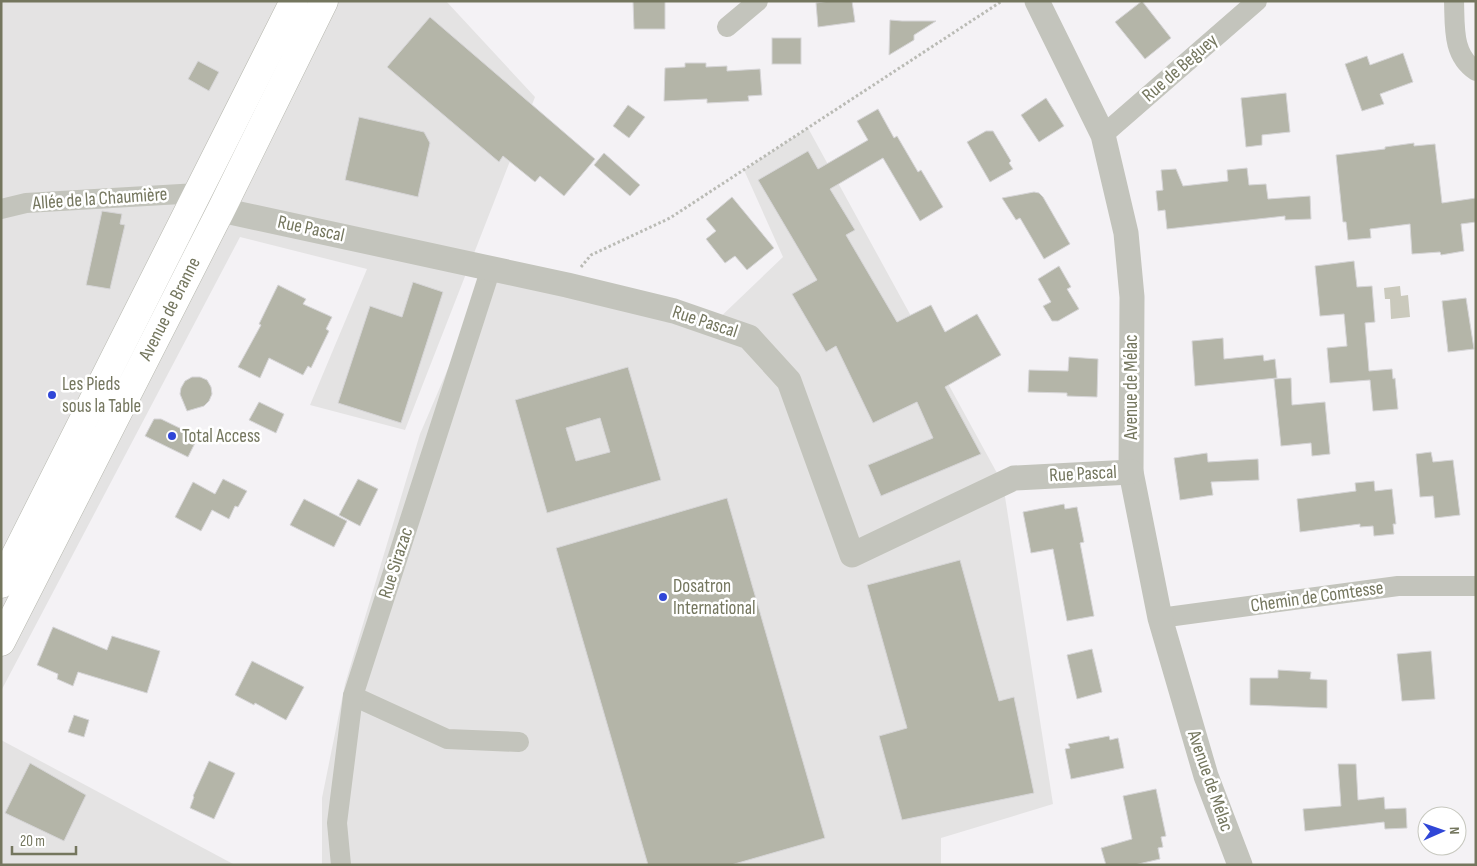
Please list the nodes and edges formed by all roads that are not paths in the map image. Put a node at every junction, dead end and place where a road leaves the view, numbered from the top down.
1 (294, 1) edge
2 (324, 1) edge
3 (758, 1) edge
4 (1037, 1) edge
5 (1257, 1) edge
6 (1454, 1) edge
7 (727, 28) dead end
8 (1476, 72) edge
9 (1103, 135) junction
10 (198, 193) junction
11 (1, 209) edge
12 (220, 210) junction
13 (491, 268) junction
14 (1131, 472) junction
15 (1, 584) edge
16 (1476, 586) edge
17 (1160, 618) junction
18 (1, 642) edge
19 (353, 696) junction
20 (519, 742) dead end
21 (341, 865) edge
22 (1240, 865) edge

1 - 10 main road, Avenue de Branne
2 - 12 main road, Avenue de Branne
3 - 7 street
4 - 9 street, Avenue de Mélac
5 - 9 street, Rue de Beguey
6 - 8 street
9 - 14 street, Avenue de Mélac
10 - 11 street, Allée de la Chaumière
10 - 15 main road, Avenue de Branne
12 - 13 street, Rue Pascal
12 - 18 main road, Avenue de Branne
13 - 14 street, Rue Pascal
13 - 19 street, Rue Sirazac
14 - 17 street, Avenue de Mélac
16 - 17 street, Chemin de Comtesse
17 - 22 street, Avenue de Mélac
19 - 20 street
19 - 21 street, Rue Sirazac

